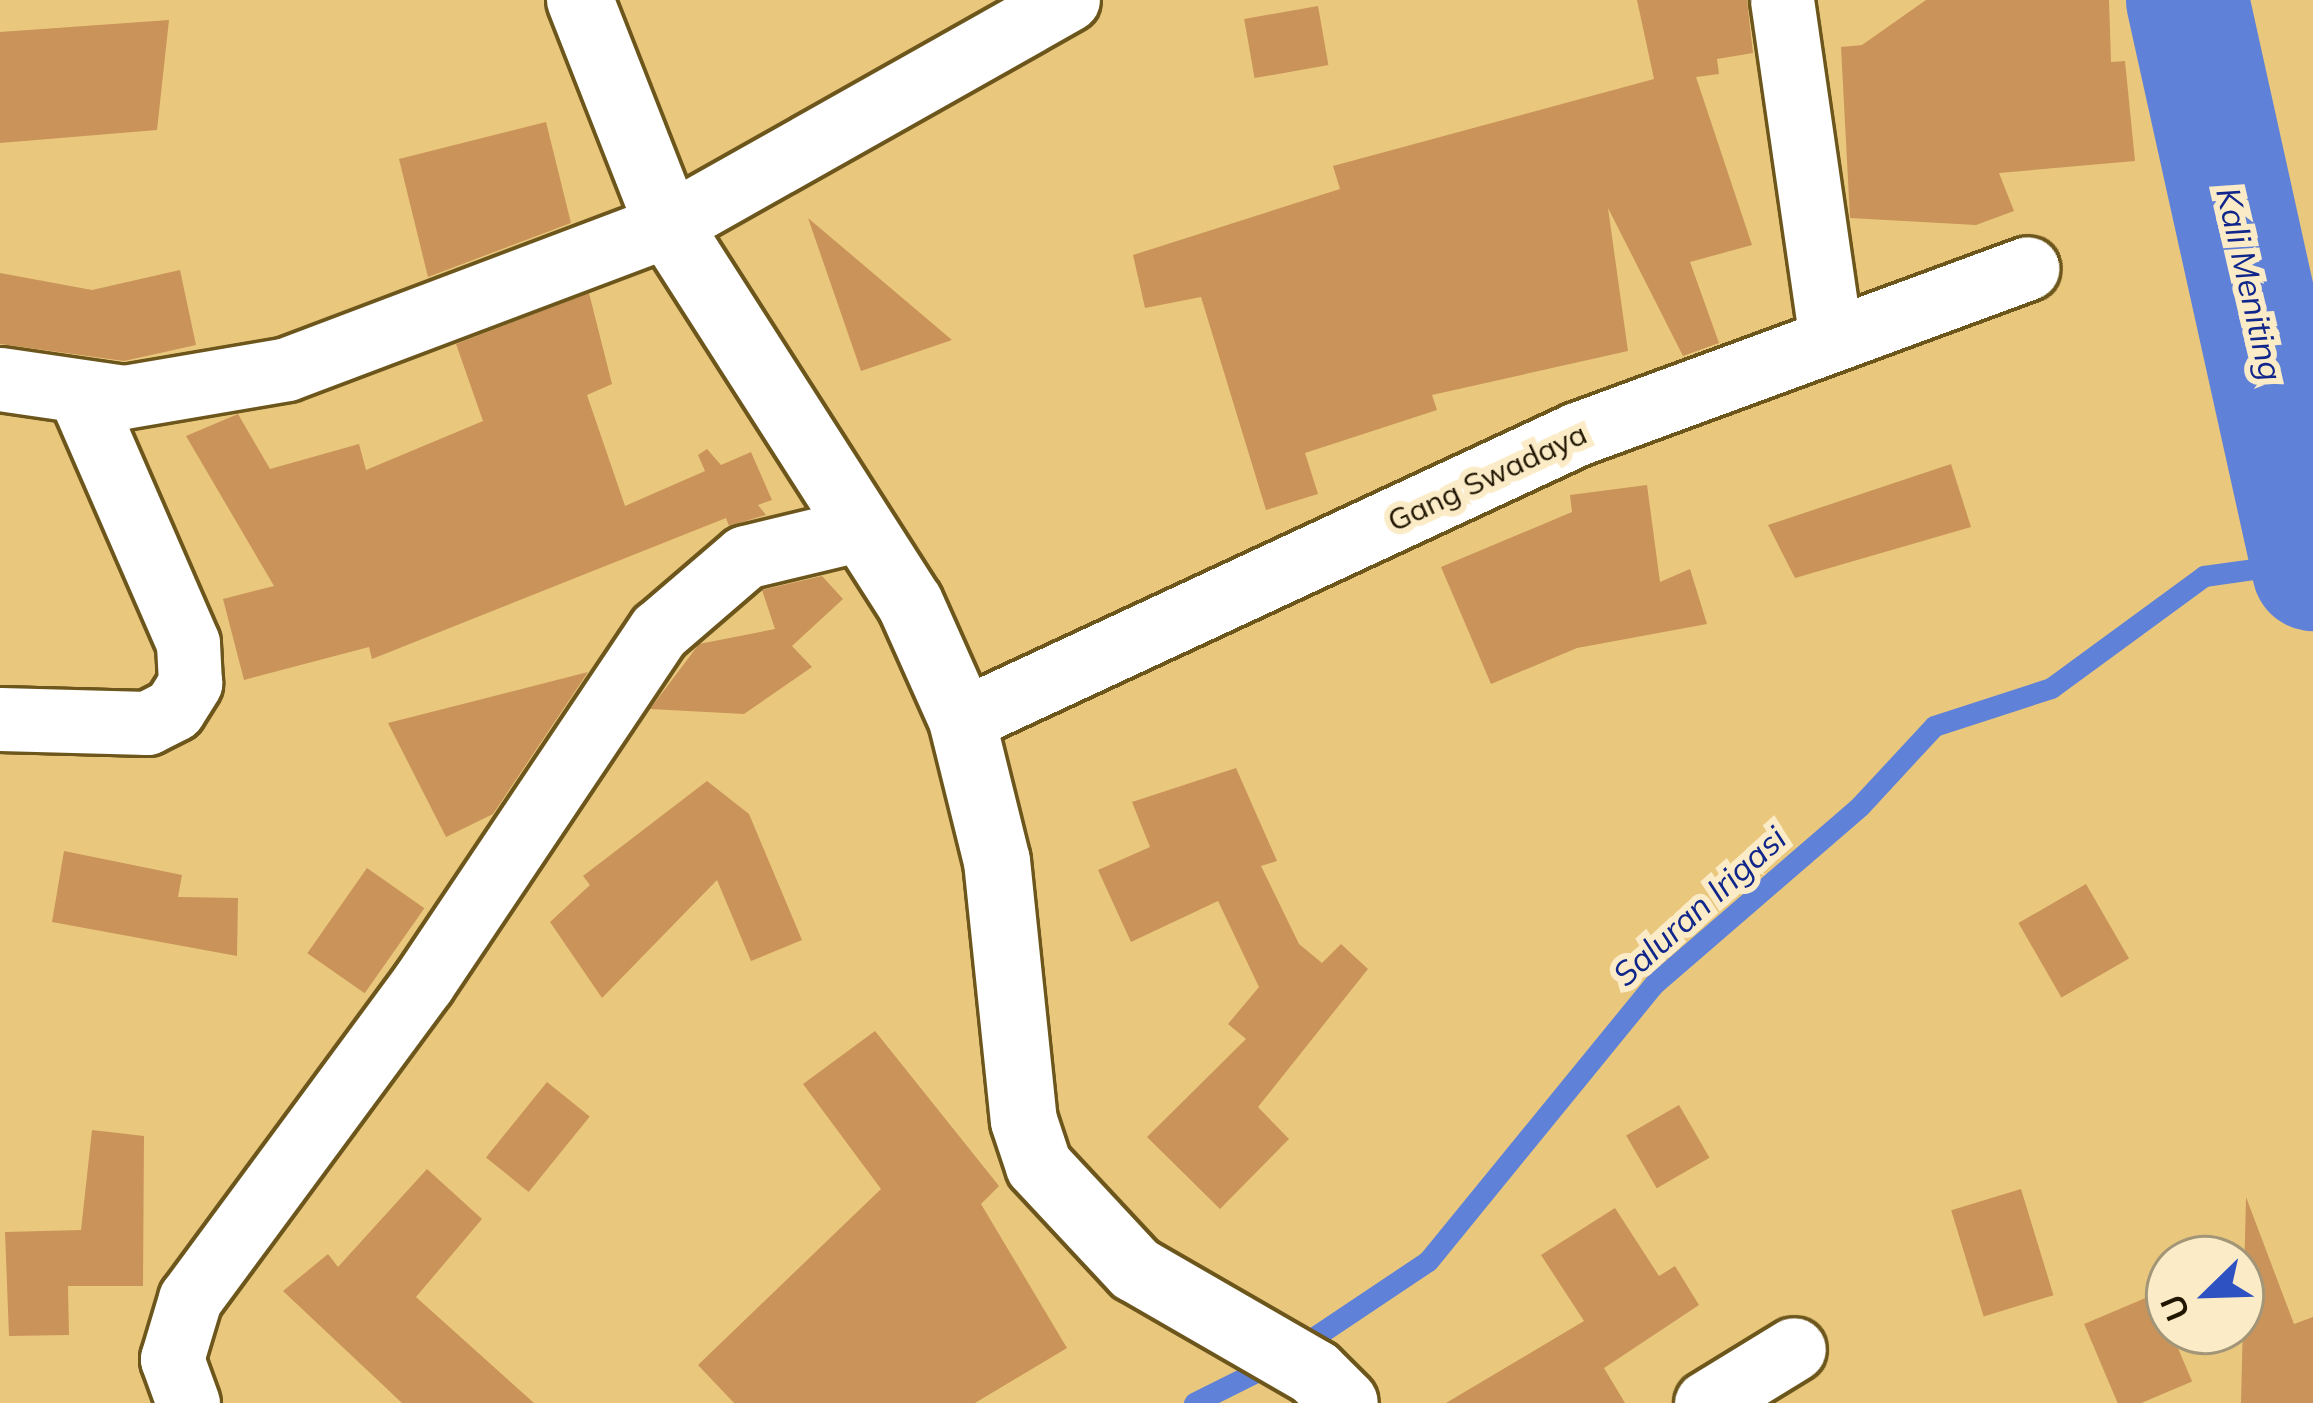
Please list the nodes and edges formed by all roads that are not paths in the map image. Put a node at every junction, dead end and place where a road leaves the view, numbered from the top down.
1 (580, 0) edge
2 (1068, 0) edge
3 (1782, 0) edge
4 (668, 224) junction
5 (2027, 268) dead end
6 (1830, 335) junction
7 (0, 379) edge
8 (81, 397) junction
9 (861, 529) junction
10 (0, 719) edge
11 (962, 721) junction
12 (1793, 1349) dead end
13 (1330, 1388) edge
14 (188, 1403) edge
15 (1706, 1403) edge

1 - 4 street
2 - 4 street
3 - 6 street
4 - 8 street
4 - 9 street
5 - 6 street, Gang Swadaya
6 - 11 street, Gang Swadaya
7 - 8 street
8 - 10 street
9 - 11 street
9 - 14 street
11 - 13 street
12 - 15 street

